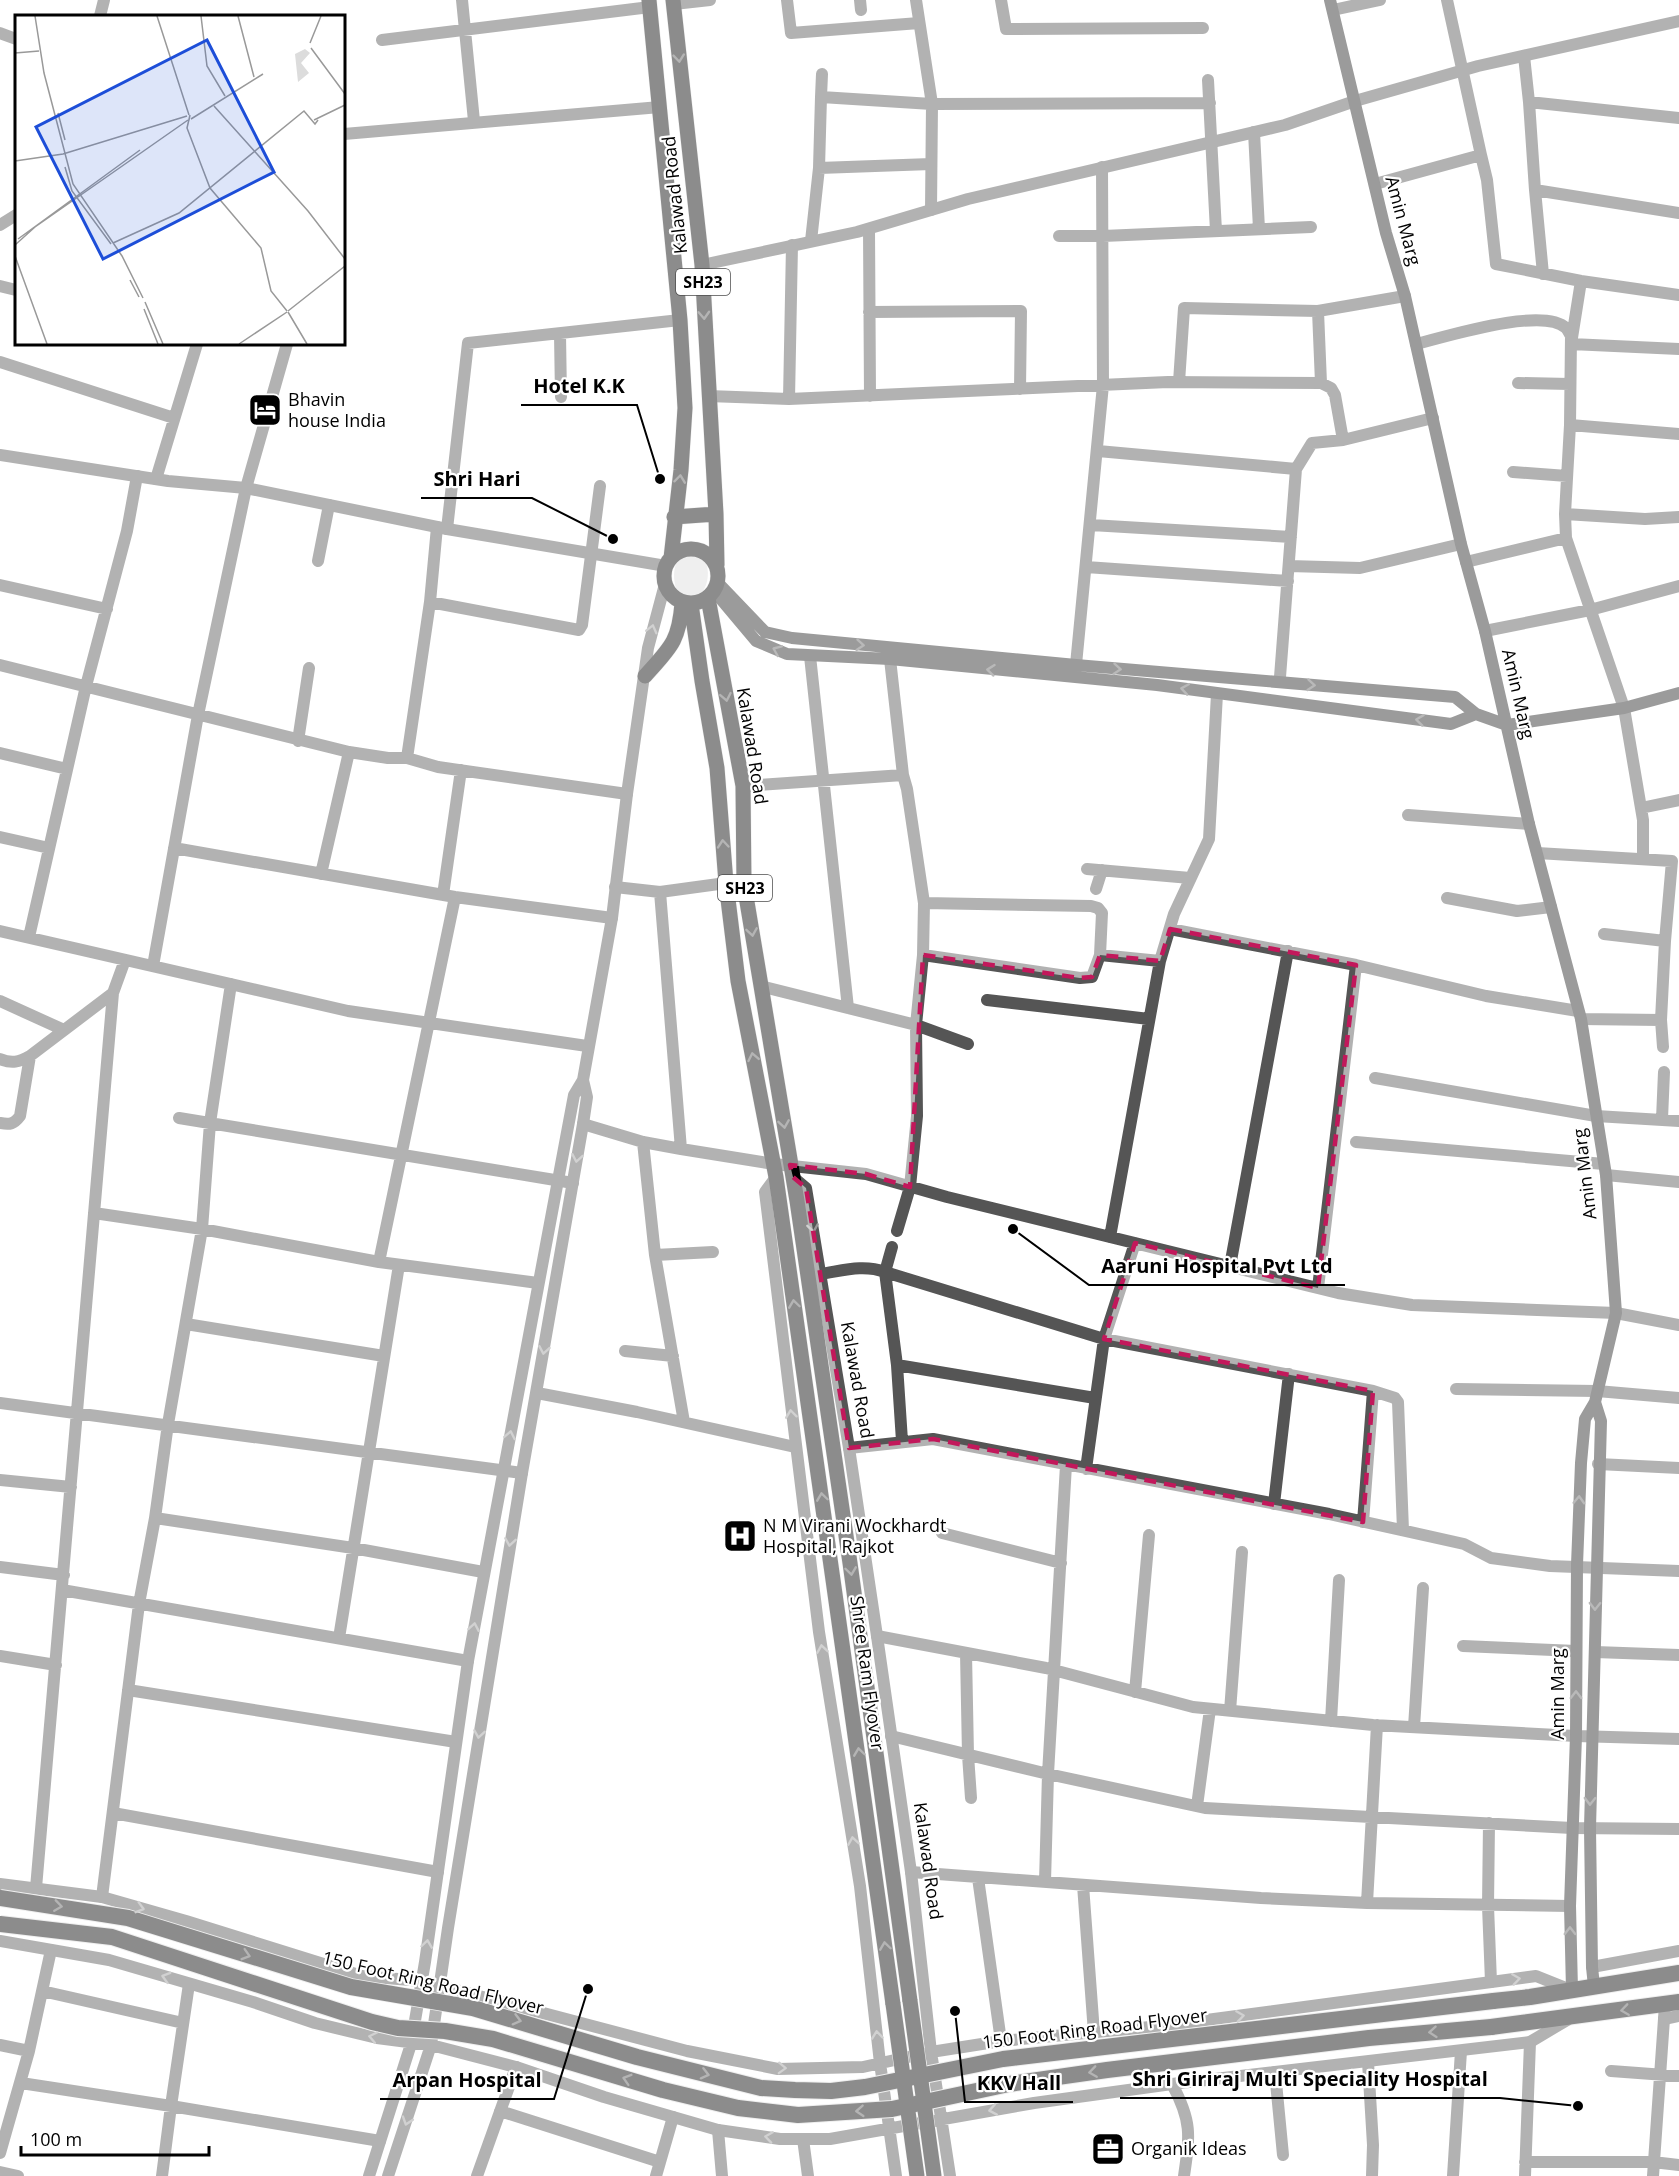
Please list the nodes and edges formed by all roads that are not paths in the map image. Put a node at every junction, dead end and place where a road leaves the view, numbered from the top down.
1 (104, 0) edge
2 (462, 0) edge
3 (710, 0) edge
4 (787, 0) edge
5 (916, 0) edge
6 (1001, 0) edge
7 (1380, 0) edge
8 (1448, 0) edge
9 (673, 2) edge
10 (650, 3) edge
11 (1332, 5) edge
12 (100, 15) edge
13 (1679, 21) edge
14 (919, 23) junction
15 (1203, 28) dead end
16 (464, 31) junction
17 (0, 33) edge
18 (15, 39) edge
19 (382, 40) dead end
20 (1524, 56) junction
21 (1464, 70) junction
22 (822, 74) dead end
23 (1208, 80) dead end
24 (821, 97) junction
25 (1355, 101) junction
26 (1529, 102) junction
27 (1210, 103) junction
28 (932, 104) junction
29 (660, 107) junction
30 (1679, 118) edge
31 (474, 122) junction
32 (1254, 132) junction
33 (345, 134) edge
34 (1211, 142) junction
35 (1481, 155) junction
36 (931, 164) junction
37 (1102, 167) junction
38 (819, 168) junction
39 (1375, 184) junction
40 (1535, 190) junction
41 (931, 210) junction
42 (1679, 213) edge
43 (15, 216) edge
44 (0, 225) edge
45 (1311, 227) dead end
46 (869, 229) junction
47 (1259, 229) junction
48 (1216, 231) junction
49 (1059, 236) dead end
50 (1102, 236) junction
51 (811, 241) junction
52 (792, 245) junction
53 (702, 265) junction
54 (1543, 274) junction
55 (1581, 281) junction
56 (0, 286) edge
57 (15, 290) edge
58 (1679, 295) edge
59 (1405, 296) junction
60 (1318, 311) junction
61 (869, 312) junction
62 (680, 320) junction
63 (560, 334) junction
64 (1416, 344) junction
65 (1571, 344) junction
66 (196, 345) edge
67 (287, 345) edge
68 (1679, 349) edge
69 (0, 362) edge
70 (1179, 382) junction
71 (1321, 383) junction
72 (1518, 383) dead end
73 (1570, 384) junction
74 (1103, 385) junction
75 (1020, 389) junction
76 (708, 396) junction
77 (870, 396) junction
78 (561, 397) dead end
79 (789, 399) junction
80 (174, 418) junction
81 (1433, 418) junction
82 (1570, 425) junction
83 (1679, 434) edge
84 (1342, 440) junction
85 (1098, 451) junction
86 (0, 455) edge
87 (1296, 469) junction
88 (1513, 472) dead end
89 (138, 476) junction
90 (1567, 476) junction
91 (156, 479) junction
92 (600, 486) dead end
93 (246, 488) junction
94 (329, 505) junction
95 (716, 514) junction
96 (1565, 514) junction
97 (674, 517) junction
98 (1679, 517) edge
99 (1091, 525) junction
100 (442, 528) junction
101 (1291, 537) junction
102 (1566, 538) junction
103 (1461, 544) junction
104 (591, 552) junction
105 (318, 561) dead end
106 (668, 562) junction
107 (1466, 562) junction
108 (717, 565) junction
109 (1289, 566) junction
110 (1086, 567) junction
111 (1288, 581) junction
112 (665, 584) junction
113 (0, 585) edge
114 (1679, 586) edge
115 (714, 591) junction
116 (430, 602) junction
117 (687, 603) junction
118 (107, 609) junction
119 (1590, 610) junction
120 (1485, 631) junction
121 (810, 656) junction
122 (890, 659) junction
123 (0, 665) edge
124 (309, 668) dead end
125 (1075, 672) junction
126 (645, 676) junction
127 (1280, 677) dead end
128 (86, 686) junction
129 (1679, 693) edge
130 (1217, 694) junction
131 (1624, 708) junction
132 (1476, 714) junction
133 (198, 715) junction
134 (1507, 725) junction
135 (298, 741) junction
136 (349, 752) junction
137 (0, 753) edge
138 (407, 758) junction
139 (67, 768) junction
140 (461, 770) junction
141 (903, 775) junction
142 (824, 782) junction
143 (742, 786) junction
144 (627, 794) junction
145 (1679, 800) edge
146 (1641, 808) junction
147 (1408, 815) dead end
148 (1529, 824) junction
149 (0, 837) edge
150 (49, 848) junction
151 (174, 848) junction
152 (1536, 854) junction
153 (1643, 858) junction
154 (1675, 860) edge
155 (1087, 869) dead end
156 (1102, 870) junction
157 (321, 874) junction
158 (1190, 878) junction
159 (726, 883) junction
160 (615, 887) junction
161 (1096, 889) dead end
162 (660, 892) junction
163 (449, 896) junction
164 (1447, 898) dead end
165 (924, 903) junction
166 (1551, 907) junction
167 (612, 918) junction
168 (1170, 929) junction
169 (0, 931) edge
170 (1604, 934) dead end
171 (29, 937) junction
172 (1665, 941) junction
173 (1288, 951) junction
174 (923, 955) junction
175 (1100, 955) junction
176 (125, 960) junction
177 (1160, 961) junction
178 (1356, 965) junction
179 (153, 966) junction
180 (231, 984) junction
181 (760, 986) junction
182 (113, 993) junction
183 (987, 1000) dead end
184 (0, 1001) edge
185 (848, 1008) junction
186 (1580, 1015) junction
187 (1149, 1019) junction
188 (1661, 1020) junction
189 (429, 1023) junction
190 (916, 1025) junction
191 (64, 1030) junction
192 (968, 1044) dead end
193 (587, 1046) junction
194 (1663, 1047) dead end
195 (30, 1056) junction
196 (0, 1059) edge
197 (1664, 1072) dead end
198 (1375, 1078) dead end
199 (583, 1080) junction
200 (1596, 1116) junction
201 (179, 1118) dead end
202 (1662, 1119) junction
203 (1679, 1121) edge
204 (0, 1123) edge
205 (210, 1123) junction
206 (584, 1124) junction
207 (644, 1142) junction
208 (1356, 1142) dead end
209 (681, 1149) junction
210 (401, 1155) junction
211 (1605, 1169) junction
212 (775, 1170) junction
213 (792, 1171) junction
214 (559, 1182) junction
215 (1679, 1182) edge
216 (573, 1184) junction
217 (910, 1186) junction
218 (94, 1214) junction
219 (202, 1229) junction
220 (897, 1231) dead end
221 (1110, 1237) junction
222 (1135, 1243) junction
223 (892, 1247) dead end
224 (713, 1252) dead end
225 (655, 1255) junction
226 (379, 1262) junction
227 (399, 1265) junction
228 (1230, 1266) junction
229 (885, 1272) junction
230 (820, 1274) junction
231 (538, 1283) junction
232 (1318, 1288) junction
233 (1616, 1313) junction
234 (186, 1324) junction
235 (1679, 1325) edge
236 (1104, 1340) junction
237 (625, 1351) dead end
238 (384, 1356) junction
239 (673, 1356) junction
240 (897, 1365) junction
241 (1289, 1374) junction
242 (1456, 1389) dead end
243 (1373, 1391) junction
244 (537, 1394) junction
245 (1596, 1396) junction
246 (1095, 1398) junction
247 (1679, 1398) edge
248 (0, 1403) edge
249 (77, 1413) junction
250 (684, 1422) junction
251 (168, 1424) junction
252 (902, 1441) junction
253 (795, 1447) junction
254 (849, 1448) junction
255 (368, 1453) junction
256 (1598, 1464) junction
257 (1066, 1465) junction
258 (1679, 1468) edge
259 (1086, 1469) junction
260 (503, 1471) junction
261 (522, 1473) junction
262 (0, 1480) edge
263 (71, 1487) junction
264 (1274, 1504) junction
265 (155, 1518) junction
266 (1363, 1522) junction
267 (1403, 1530) junction
268 (942, 1533) dead end
269 (1149, 1535) dead end
270 (353, 1548) junction
271 (1242, 1552) dead end
272 (1061, 1563) junction
273 (1577, 1565) junction
274 (1596, 1566) junction
275 (0, 1567) edge
276 (1679, 1571) edge
277 (483, 1572) junction
278 (64, 1575) junction
279 (1339, 1580) dead end
280 (1423, 1588) dead end
281 (62, 1590) junction
282 (139, 1604) junction
283 (876, 1636) junction
284 (339, 1638) junction
285 (1463, 1646) dead end
286 (1576, 1651) junction
287 (1595, 1652) junction
288 (966, 1653) junction
289 (1679, 1654) edge
290 (0, 1656) edge
291 (468, 1661) junction
292 (56, 1665) junction
293 (1055, 1671) junction
294 (128, 1690) junction
295 (1135, 1692) junction
296 (1210, 1709) junction
297 (1230, 1711) junction
298 (1331, 1720) junction
299 (1377, 1725) junction
300 (1414, 1727) junction
301 (891, 1736) junction
302 (1576, 1736) junction
303 (1592, 1736) junction
304 (1679, 1739) edge
305 (456, 1742) junction
306 (968, 1755) junction
307 (1048, 1774) junction
308 (971, 1798) dead end
309 (1197, 1806) junction
310 (113, 1813) junction
311 (1372, 1816) junction
312 (1489, 1823) junction
313 (1572, 1827) junction
314 (1590, 1828) junction
315 (1679, 1829) edge
316 (438, 1872) junction
317 (911, 1872) junction
318 (978, 1878) junction
319 (1045, 1882) junction
320 (0, 1884) edge
321 (1083, 1885) junction
322 (36, 1888) junction
323 (0, 1898) edge
324 (102, 1898) junction
325 (1367, 1903) junction
326 (1488, 1906) junction
327 (1570, 1906) junction
328 (0, 1924) edge
329 (0, 1941) edge
330 (51, 1950) junction
331 (1679, 1951) edge
332 (1592, 1967) junction
333 (1679, 1972) edge
334 (422, 1981) junction
335 (1491, 1982) junction
336 (189, 1984) junction
337 (440, 1985) junction
338 (1594, 1986) junction
339 (42, 1990) junction
340 (1572, 1990) junction
341 (1669, 2008) edge
342 (1679, 2016) edge
343 (1570, 2018) junction
344 (183, 2024) junction
345 (1094, 2033) junction
346 (1001, 2041) junction
347 (1530, 2042) junction
348 (0, 2044) edge
349 (411, 2044) junction
350 (431, 2045) junction
351 (1461, 2050) junction
352 (29, 2051) junction
353 (932, 2052) junction
354 (1368, 2062) junction
355 (880, 2063) junction
356 (516, 2067) junction
357 (1611, 2071) dead end
358 (1275, 2072) junction
359 (1660, 2075) junction
360 (1679, 2076) edge
361 (21, 2083) junction
362 (1172, 2084) junction
363 (171, 2106) junction
364 (500, 2111) junction
365 (674, 2117) junction
366 (943, 2119) junction
367 (889, 2129) junction
368 (718, 2130) junction
369 (803, 2139) junction
370 (380, 2141) junction
371 (0, 2153) edge
372 (1283, 2155) dead end
373 (660, 2162) junction
374 (1525, 2162) junction
375 (1653, 2162) junction
376 (1679, 2164) edge
377 (0, 2172) edge
378 (18, 2176) edge
379 (162, 2176) edge
380 (369, 2176) edge
381 (388, 2176) edge
382 (477, 2176) edge
383 (656, 2176) edge
384 (722, 2176) edge
385 (808, 2176) edge
386 (896, 2176) edge
387 (917, 2176) edge
388 (934, 2176) edge
389 (951, 2176) edge
390 (1184, 2176) edge
391 (1372, 2176) edge
392 (1453, 2176) edge
393 (1525, 2176) edge
394 (1653, 2176) edge

1 - 12 street
2 - 16 street
3 - 9 street
4 - 14 street
5 - 14 street
6 - 15 street
7 - 11 street
8 - 21 street
9 -> 53 main road, Kalawad Road / SH23
10 - 16 street
10 - 29 main road, Kalawad Road / SH23
11 - 25 main road, Amin Marg
13 - 20 street
14 - 28 street
16 - 19 street
16 - 31 street
17 - 18 street
20 - 21 street
20 - 26 street
21 - 25 street
21 - 35 street
22 - 24 street
23 - 27 street
24 - 28 street
24 - 38 street
25 - 32 street
25 - 39 main road, Amin Marg
26 - 30 street
26 - 40 street
27 - 28 street
27 - 34 street
28 - 36 street
29 - 31 street
29 - 62 main road, Kalawad Road / SH23
31 - 33 street
32 - 34 street
32 - 47 street
34 - 37 street
34 - 48 street
35 - 39 street
35 - 54 street
36 - 38 street
36 - 41 street
37 - 41 street
37 - 50 street
38 - 51 street
39 - 59 main road, Amin Marg
40 - 42 street
40 - 54 street
41 - 46 street
43 - 44 street
45 - 47 street
46 - 51 street
46 - 61 street
47 - 48 street
48 - 50 street
49 - 50 street
50 - 74 street
51 - 52 street
52 - 53 street
52 - 79 street
53 -> 76 main road, Kalawad Road / SH23
54 - 55 street
55 - 58 street
55 - 65 street
56 - 57 street
59 - 60 street
59 - 64 main road, Amin Marg
60 - 70 street
60 - 71 street
61 - 75 street
61 - 77 street
62 - 63 street
97 -> 62 main road, Kalawad Road / SH23
63 - 78 street
63 - 100 street
64 - 65 street
64 - 81 main road, Amin Marg
65 - 68 street
65 - 73 street
66 - 80 street
67 - 93 street
69 - 80 street
70 - 71 street
70 - 74 street
71 - 84 street
72 - 73 street
73 - 82 street
74 - 75 street
74 - 85 street
75 - 77 street
76 - 79 street
76 - 95 main road, Kalawad Road / SH23
77 - 79 street
80 - 91 street
81 - 84 street
81 - 103 main road, Amin Marg
82 - 83 street
82 - 90 street
84 - 87 street
85 - 87 street
85 - 99 street
86 - 89 street
87 - 101 street
88 - 90 street
89 - 91 street
89 - 118 street
90 - 96 street
91 - 93 street
92 - 104 street
93 - 94 street
93 - 133 street
94 - 100 street
94 - 105 street
95 - 97 main road
95 - 108 main road, Kalawad Road / SH23
96 - 98 street
96 - 102 street
97 - 106 main road, Kalawad Road / SH23
99 - 101 street
99 - 110 street
100 - 104 street
100 - 116 street
101 - 109 street
102 - 107 street
102 - 119 street
103 - 107 main road, Amin Marg
103 - 109 street
104 - 106 street
104 - 116 street
106 - 108 main road
106 - 112 main road
107 - 120 main road, Amin Marg
108 - 115 main road
109 - 111 street
110 - 111 street
110 - 125 street
111 - 127 street
112 - 117 main road
126 -> 112 street
113 - 118 street
114 - 119 street
115 - 117 main road
121 -> 115 main road
115 -> 125 main road
115 -> 143 main road, Kalawad Road / SH23
116 - 138 street
117 - 126 main road
159 -> 117 main road, Kalawad Road / SH23
118 - 128 street
119 - 120 street
119 - 131 street
120 - 134 main road, Amin Marg
121 - 122 main road
121 - 142 street
125 -> 122 main road
122 - 141 street
123 - 128 street
124 - 135 street
130 -> 125 main road
125 -> 132 main road
126 - 144 street
128 - 133 street
128 - 139 street
129 - 131 main road
132 -> 130 main road
130 - 158 street
131 - 134 main road
131 - 146 street
132 - 134 main road
133 - 135 street
133 - 151 street
134 - 148 main road, Amin Marg
135 - 136 street
136 - 138 street
136 - 157 street
137 - 139 street
138 - 140 street
139 - 150 street
140 - 144 street
140 - 163 street
141 - 142 street
141 - 165 street
142 - 143 street
142 - 185 street
143 -> 181 main road, Kalawad Road / SH23
144 - 160 street
145 - 146 street
146 - 153 street
147 - 148 street
148 - 152 main road, Amin Marg
149 - 150 street
150 - 171 street
151 - 157 street
151 - 179 street
152 - 153 street
152 - 166 main road, Amin Marg
153 - 154 street
154 - 172 street
155 - 156 street
156 - 158 street
156 - 161 street
157 - 163 street
158 - 168 street
159 - 162 street
212 -> 159 main road, Kalawad Road / SH23
160 - 162 street
160 - 167 street
162 - 209 street
163 - 167 street
163 - 189 street
164 - 166 street
165 - 174 street
165 - 175 street
166 - 186 main road, Amin Marg
167 - 193 street
168 - 173 street
168 - 177 street
169 - 171 street
170 - 172 street
171 - 176 street
172 - 188 street
173 - 178 street
173 - 228 street
174 - 175 street
174 - 190 street
175 - 177 street
176 - 179 street
176 - 182 street
177 - 187 street
178 - 186 street
178 - 232 street
179 - 180 street
180 - 189 street
180 - 205 street
181 - 185 street
181 -> 213 main road, Kalawad Road / SH23
182 - 191 street
182 - 218 street
183 - 187 street
184 - 191 street
185 - 190 street
186 - 188 street
186 - 200 main road, Amin Marg
187 - 221 street
188 - 194 street
189 - 193 street
189 - 210 street
190 - 192 street
190 - 217 street
191 - 195 street
193 - 199 street
195 - 196 street
195 - 204 street
197 - 202 street
198 - 200 street
199 - 206 street
199 - 214 street
200 - 202 street
200 - 211 main road, Amin Marg
201 - 205 street
202 - 203 street
205 - 210 street
205 - 219 street
206 - 207 street
206 -> 216 street
207 - 209 street
207 - 225 street
208 - 211 street
209 - 212 street
210 - 214 street
210 - 226 street
211 - 215 street
211 - 233 main road, Amin Marg
212 - 213 street
253 -> 212 street
387 -> 212 main road, Shree Ram Flyover, bridge
213 - 217 street
213 -> 230 street, Kalawad Road / SH23
213 -> 388 main road, Shree Ram Flyover, bridge
214 - 216 street
214 - 231 street
216 -> 244 street
217 - 220 street
217 - 221 street
218 - 219 street
218 - 249 street
219 - 226 street
219 - 234 street
221 - 222 street
222 - 228 street
222 - 236 street
223 - 229 street
224 - 225 street
225 - 239 street
226 - 227 street
227 - 231 street
227 - 238 street
228 - 232 street
229 - 230 street
229 - 236 street
229 - 240 street
230 - 254 street, Kalawad Road / SH23
260 -> 231 street
232 - 233 street
233 - 235 street
233 - 245 main road, Amin Marg
234 - 238 street
234 - 251 street
236 - 241 street
236 - 246 street
237 - 239 street
238 - 255 street
239 - 250 street
240 - 246 street
240 - 252 street
241 - 243 street
241 - 264 street
242 - 245 street
243 - 266 street
243 - 267 street
244 - 250 street
244 - 261 street
245 - 247 street
245 - 256 main road, Amin Marg
273 -> 245 main road, Amin Marg
246 - 259 street
248 - 249 street
249 - 251 street
249 - 263 street
250 - 253 street
251 - 255 street
251 - 265 street
252 - 254 street
252 - 257 street
355 -> 253 street
254 - 283 street, Kalawad Road / SH23
255 - 260 street
255 - 270 street
256 - 258 street
256 - 274 main road, Amin Marg
257 - 259 street
257 - 272 street
259 - 264 street
260 - 261 street
260 - 277 street
261 -> 337 street
262 - 263 street
263 - 278 street
264 - 266 street
265 - 270 street
265 - 282 street
266 - 267 street
267 - 273 street
268 - 272 street
269 - 295 street
270 - 277 street
270 - 284 street
271 - 297 street
272 - 293 street
273 - 274 street
273 - 286 main road, Amin Marg
274 - 276 street
274 -> 287 main road, Amin Marg
275 - 278 street
291 -> 277 street
278 - 281 street
279 - 298 street
280 - 300 street
281 - 282 street
281 - 292 street
282 - 284 street
282 - 294 street
283 - 288 street
283 - 301 street, Kalawad Road / SH23
284 - 291 street
285 - 286 street
302 -> 286 main road, Amin Marg
287 - 289 street
287 - 303 main road, Amin Marg
288 - 293 street
288 - 306 street
290 - 292 street
291 - 305 street
292 - 322 street
293 - 295 street
293 - 307 street
294 - 305 street
294 - 310 street
295 - 296 street
296 - 297 street
296 - 309 street
297 - 298 street
298 - 299 street
299 - 300 street
299 - 311 street
300 - 302 street
301 - 306 street
301 - 317 street, Kalawad Road / SH23
302 - 303 street
302 - 313 main road, Amin Marg
303 - 304 street
303 -> 314 main road, Amin Marg
305 - 316 street
306 - 307 street
306 - 308 street
307 - 309 street
307 - 319 street
309 - 311 street
310 - 316 street
310 - 324 street
311 - 312 street
311 - 325 street
312 - 313 street
312 - 326 street
313 - 314 street
313 - 327 main road, Amin Marg
314 - 315 street
314 - 332 main road, Amin Marg
334 -> 316 street
317 - 318 street
317 - 353 street, Kalawad Road / SH23
318 - 319 street
318 - 346 street
319 - 321 street
320 - 322 street
321 - 325 street
321 - 345 street
322 - 324 street
323 -> 340 highway, 150 Foot Ring Road Flyover, bridge
324 -> 334 street
325 - 326 street
326 - 327 street
326 - 335 street
340 -> 327 main road, Amin Marg
343 -> 328 highway, bridge
329 - 330 street
336 -> 330 street
330 - 339 street
331 - 332 street
332 - 338 main road, Amin Marg
333 - 338 highway, 150 Foot Ring Road Flyover
334 - 337 street
334 - 349 street
335 -> 340 street
345 -> 335 street
336 - 344 street
349 -> 336 street
337 - 350 street
337 -> 355 street
338 - 340 highway, 150 Foot Ring Road Flyover
339 - 344 street
339 - 352 street
341 - 342 street
341 -> 343 highway
341 - 359 street
343 - 347 street
344 - 363 street
345 - 346 street
346 - 353 street
347 - 351 street
347 - 374 street
348 - 352 street
349 - 350 street
349 - 370 street
350 - 356 street
350 -> 381 street
351 - 354 street
351 - 392 street
352 - 361 street
353 - 355 street
353 - 366 street, Kalawad Road / SH23
354 - 358 street
354 - 391 street
355 - 367 street
356 - 364 street
356 - 365 street
357 - 359 street
358 - 362 street
358 - 372 street
359 - 360 street
359 - 375 street
361 - 363 street
361 - 371 street
362 -> 366 street
362 - 390 street
363 - 370 street
363 - 379 street
364 - 373 street
364 - 382 street
365 - 368 street
365 - 373 street
366 - 367 street
366 - 389 street, Kalawad Road / SH23
367 - 369 street
367 - 386 street
369 -> 368 street
368 - 384 street
369 - 385 street
370 - 380 street
373 - 383 street
374 - 375 street
374 - 393 street
375 - 376 street
375 - 394 street
377 - 378 street

